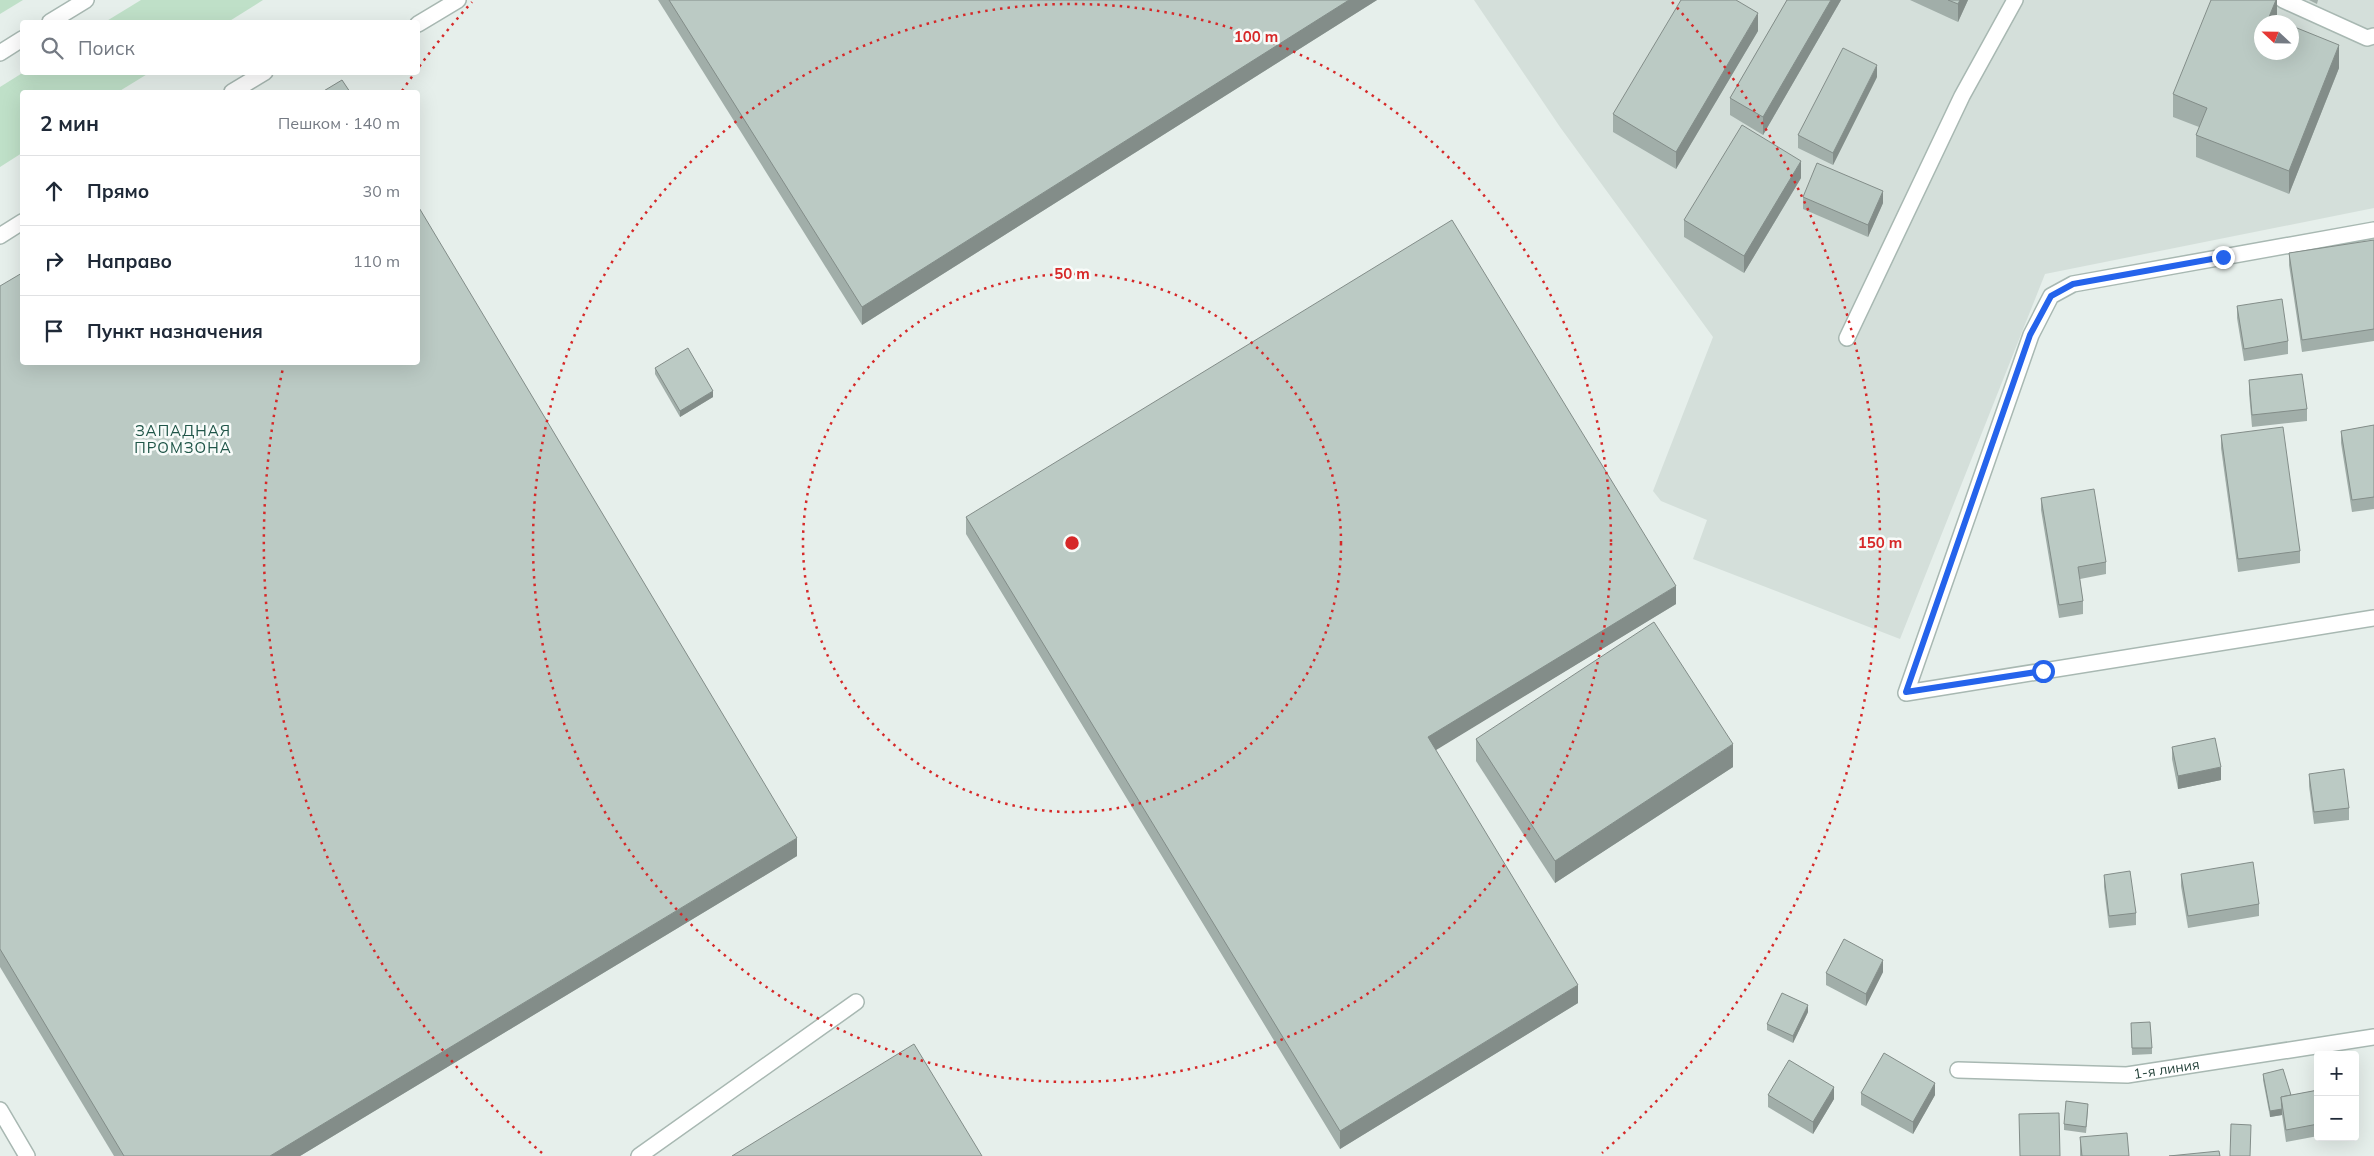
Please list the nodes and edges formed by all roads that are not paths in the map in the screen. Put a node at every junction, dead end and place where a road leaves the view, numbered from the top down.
1 (86, 0) edge
2 (458, 0) edge
3 (2015, 0) edge
4 (2283, 0) edge
5 (53, 20) edge
6 (420, 23) edge
7 (2374, 36) edge
8 (20, 40) edge
9 (0, 53) edge
10 (260, 75) edge
11 (235, 90) edge
12 (20, 223) edge
13 (2374, 230) edge
14 (0, 236) edge
15 (1847, 338) dead end
16 (2374, 618) edge
17 (856, 1002) dead end
18 (2374, 1036) edge
19 (1958, 1070) dead end
20 (0, 1110) edge
21 (27, 1156) edge
22 (639, 1156) edge

1 - 5 street
2 - 6 street
3 - 15 street
4 - 7 street
8 - 9 street
10 - 11 street
12 - 14 street
13 - 16 street
17 - 22 street
18 - 19 street, 1-я линия
20 - 21 street

